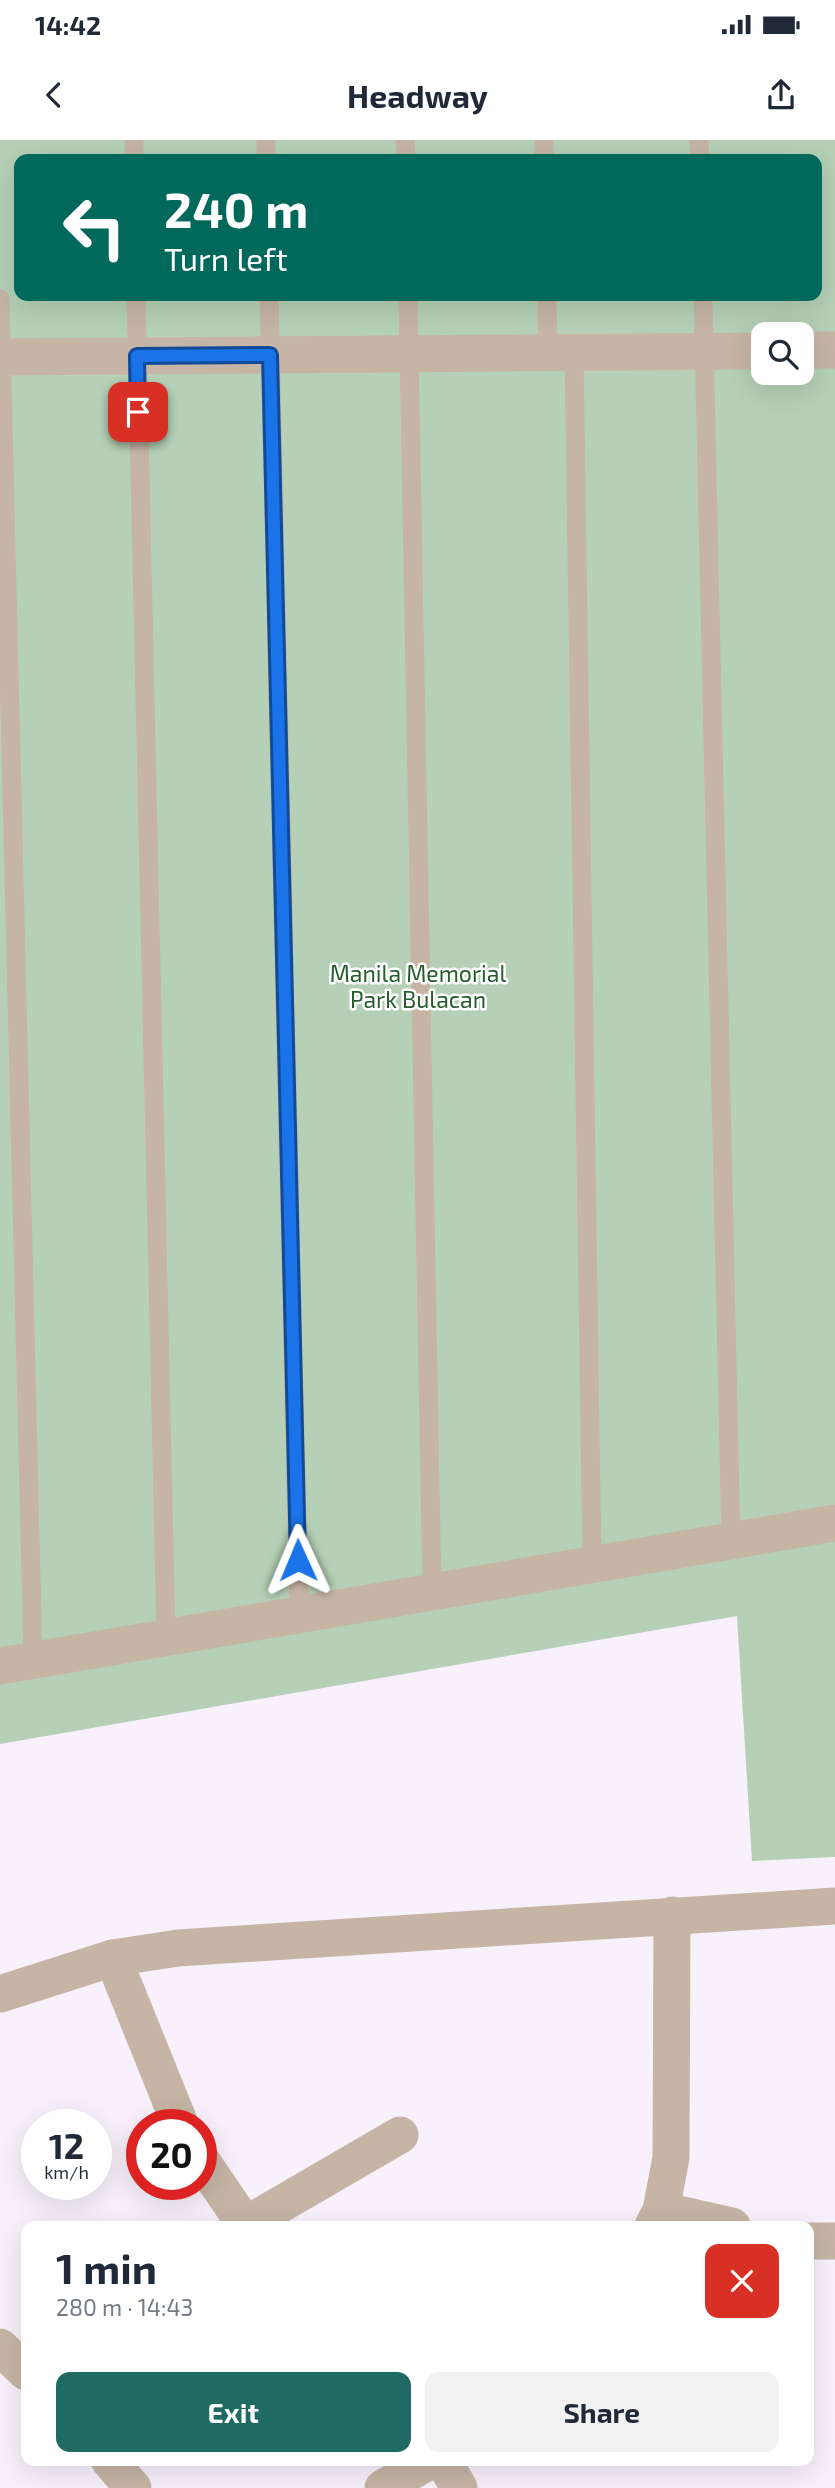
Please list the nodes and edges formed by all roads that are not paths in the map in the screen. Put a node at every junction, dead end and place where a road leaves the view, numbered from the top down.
1 (0, 299) edge
2 (136, 301) edge
3 (269, 301) edge
4 (408, 301) edge
5 (548, 301) edge
6 (703, 301) edge
7 (814, 350) edge
8 (835, 350) edge
9 (705, 351) junction
10 (751, 351) edge
11 (561, 352) junction
12 (410, 354) junction
13 (270, 355) junction
14 (137, 356) junction
15 (0, 357) edge
16 (7, 878) edge
17 (835, 1523) edge
18 (731, 1541) junction
19 (592, 1564) junction
20 (432, 1592) junction
21 (299, 1615) junction
22 (166, 1637) junction
23 (17, 1663) edge
24 (835, 1906) edge
25 (672, 1916) junction
26 (113, 1958) junction
27 (0, 1994) edge
28 (174, 2109) edge
29 (400, 2135) dead end
30 (217, 2183) edge
31 (657, 2218) edge
32 (243, 2221) edge
33 (254, 2221) edge
34 (685, 2221) edge
35 (814, 2241) edge
36 (835, 2241) edge
37 (0, 2347) edge
38 (21, 2367) edge
39 (114, 2466) edge
40 (421, 2466) edge
41 (446, 2466) edge
42 (133, 2488) edge
43 (383, 2488) edge
44 (459, 2488) edge

1 - 15 lane
2 - 14 lane
3 - 13 lane
4 - 12 lane
5 - 11 lane
6 - 9 lane
7 - 8 street
9 - 10 street
9 - 11 street
9 - 18 lane
11 - 12 street
11 - 19 lane
12 - 13 street
12 - 20 lane
13 - 14 street
13 - 21 lane
14 - 15 street
14 - 22 lane
15 - 16 lane
16 - 23 lane
17 - 18 street
18 - 19 street
19 - 20 street
20 - 21 street
21 - 22 street
22 - 23 street
24 - 25 street
25 - 26 street
25 - 31 street
26 - 27 street
26 - 28 street
29 - 33 street
30 - 32 street
31 - 34 street
35 - 36 street
37 - 38 street
39 - 42 street
40 - 43 street
41 - 44 street

